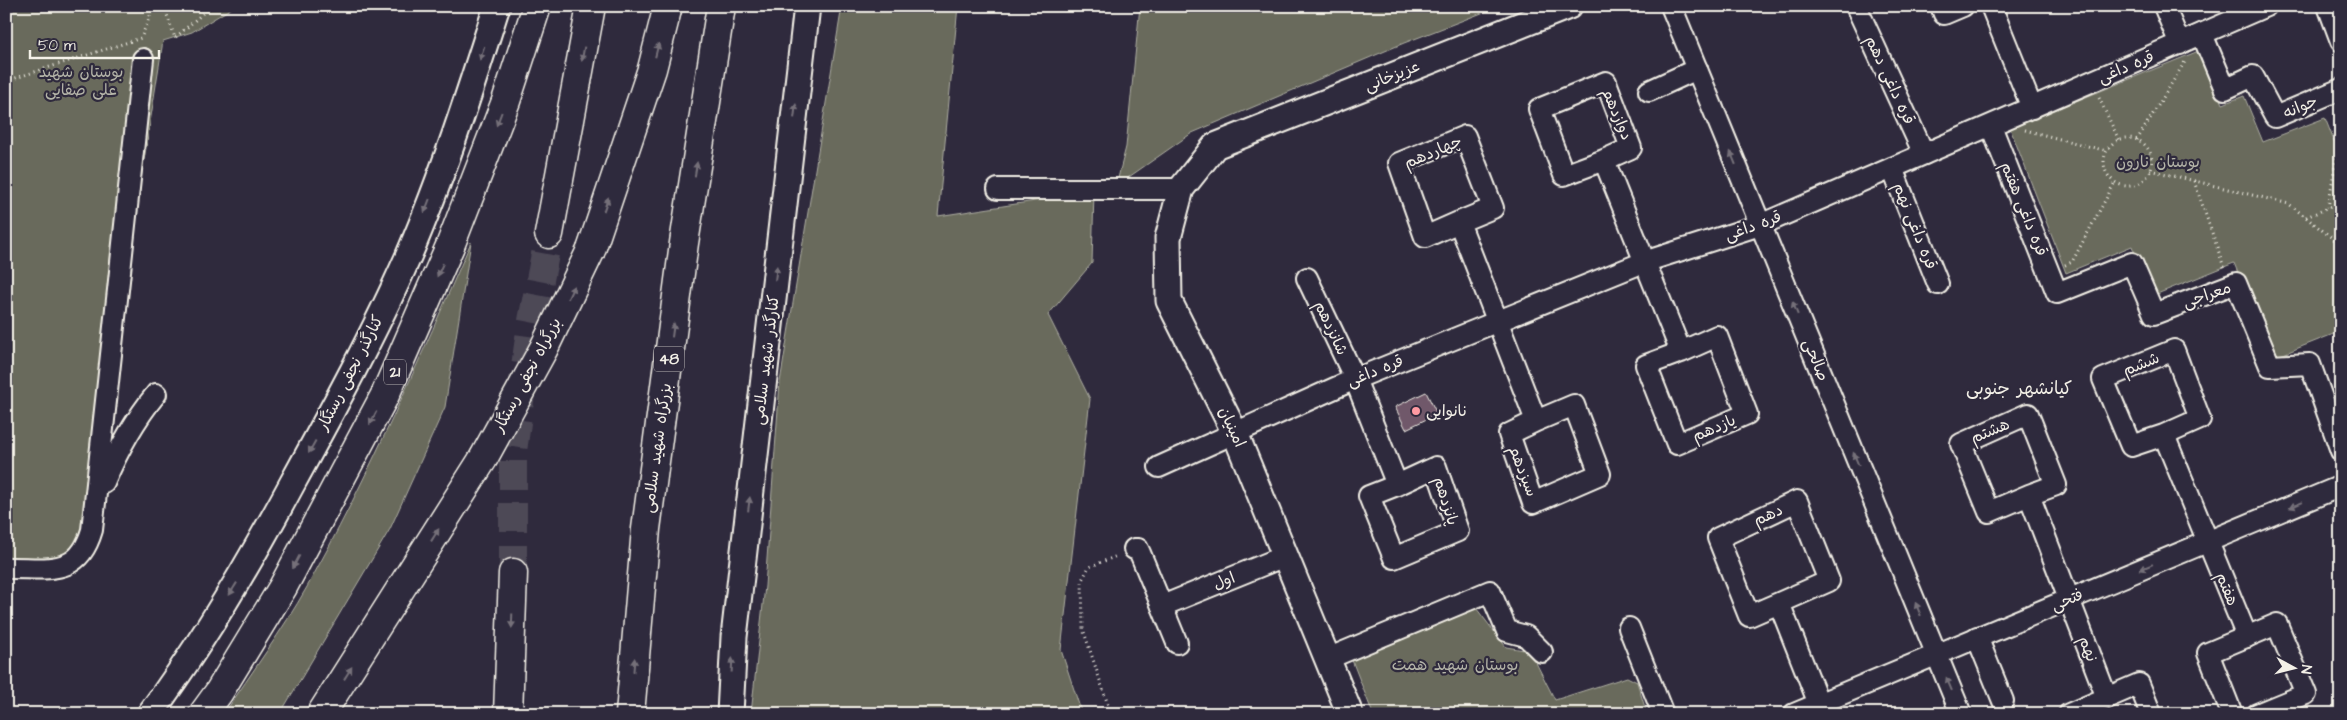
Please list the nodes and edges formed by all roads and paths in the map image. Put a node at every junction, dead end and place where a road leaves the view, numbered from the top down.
1 (154, 6) edge
2 (164, 6) edge
3 (211, 6) edge
4 (497, 6) edge
5 (537, 6) edge
6 (591, 6) edge
7 (668, 6) edge
8 (721, 6) edge
9 (807, 6) edge
10 (1569, 6) edge
11 (1671, 6) edge
12 (1856, 6) edge
13 (1941, 6) edge
14 (1963, 6) edge
15 (1991, 6) edge
16 (2164, 6) edge
17 (2266, 6) edge
18 (2328, 6) edge
19 (2202, 34) junction
20 (2341, 41) edge
21 (2180, 44) junction
22 (144, 59) dead end
23 (1697, 69) junction
24 (6, 81) edge
25 (2091, 82) junction
26 (2339, 90) edge
27 (1649, 91) dead end
28 (2023, 112) junction
29 (1991, 126) junction
30 (2119, 140) junction
31 (2137, 140) junction
32 (1215, 146) joint
33 (2107, 151) junction
34 (1924, 154) junction
35 (1604, 160) junction
36 (1892, 168) junction
37 (2150, 170) junction
38 (2194, 181) junction
39 (2115, 182) junction
40 (998, 189) dead end
41 (1181, 189) junction
42 (2341, 203) edge
43 (2328, 208) junction
44 (2305, 217) junction
45 (1459, 222) junction
46 (1760, 225) junction
47 (549, 234) tunnel mouth
48 (2341, 245) edge
49 (1644, 262) junction
50 (2049, 272) junction
51 (1307, 278) dead end
52 (1938, 284) dead end
53 (2231, 285) junction
54 (2057, 293) joint
55 (1498, 322) junction
56 (1681, 352) junction
57 (1355, 379) junction
58 (156, 394) dead end
59 (1536, 421) junction
60 (1235, 433) junction
61 (2164, 435) junction
62 (2341, 451) edge
63 (1159, 467) dead end
64 (1397, 485) junction
65 (2341, 486) edge
66 (2028, 496) junction
67 (96, 503) junction
68 (2208, 541) junction
69 (1134, 549) joint
70 (1285, 556) junction
71 (6, 568) edge
72 (513, 573) tunnel mouth
73 (2069, 600) junction
74 (1779, 603) junction
75 (1162, 606) junction
76 (1629, 628) dead end
77 (2247, 637) junction
78 (1977, 638) junction
79 (1177, 643) dead end
80 (1542, 652) dead end
81 (1937, 654) junction
82 (1327, 659) junction
83 (2108, 698) junction
84 (2003, 701) dead end
85 (1821, 709) edge
86 (150, 714) edge
87 (203, 714) edge
88 (321, 714) edge
89 (508, 714) edge
90 (630, 714) edge
91 (730, 714) edge
92 (1111, 714) edge
93 (1350, 714) edge
94 (1663, 714) edge
95 (1794, 714) edge
96 (1961, 714) edge
97 (2069, 714) edge
98 (2151, 714) edge
99 (2232, 714) edge
100 (2257, 714) edge

1 - 24 path
2 - 3 path
4 -> 86 main road, کنارگذر نجفی رستگار
5 -> 87 highway, 21
6 -> 47 highway
88 -> 7 highway, بزرگراه نجفی رستگار, bridge
90 -> 8 highway, بزرگراه شهید سلامی / 48
91 -> 9 main road, کنارگذر شهید سلامی
10 - 32 main road, عزیزخانی
11 - 23 street, صالحی
12 - 34 street, قره داغی دهم
13 - 14 street
15 - 28 street
16 - 21 street
17 - 19 street, قره داغی
18 - 20 street
19 - 21 street, قره داغی
19 - 26 street, جوانه
21 - 25 street, قره داغی
21 - 31 path
22 - 67 street
23 - 27 street
46 -> 23 street, صالحی
25 - 28 street, قره داغی
25 - 30 path
26 - 43 path
28 - 29 street, قره داغی
28 - 33 path
29 - 34 street, قره داغی
29 - 50 street, قره داغی هفتم
30 - 31 path
30 - 33 path
31 - 37 path
32 - 41 main road, امینیان
33 - 39 path
34 - 36 street, قره داغی
35 - 35 street, دوازدهم
35 - 49 street, دوازدهم
36 - 46 street, قره داغی
36 - 52 street, قره داغی نهم
37 - 38 path
37 - 39 path
38 - 44 path
38 - 53 path
39 - 50 path
40 - 41 street
41 - 60 main road, امینیان
42 - 43 path
43 - 44 path
44 - 48 path
45 - 45 street, چهاردهم
45 - 55 street
46 - 49 street, قره داغی
81 -> 46 street, صالحی
49 - 55 street, قره داغی
49 - 56 street
50 - 54 street, قره داغی هفتم
51 - 57 street, شانزدهم
53 - 54 street, معراجی
53 - 62 street, معراجی
55 - 57 street, قره داغی
55 - 59 street
56 - 56 street, یازدهم
57 - 60 street, قره داغی
57 - 64 street
58 - 67 street
59 - 59 street, سیزدهم
60 - 63 street, قره داغی
60 - 70 main road, امینیان
61 - 61 street, ششم
61 - 68 street
64 - 64 street, پانزدهم
65 -> 68 street, فتحی
66 - 66 street, هشتم
66 - 73 street
67 - 71 street
68 -> 73 street, فتحی
68 - 77 street, هفتم
69 - 75 street
69 - 92 path
70 - 75 street, اول
70 - 82 main road, امینیان
72 -> 89 highway
73 - 78 street, فتحی
73 - 83 street, نهم
74 - 74 street, دهم
74 - 85 street
75 - 79 street
76 - 94 street
77 - 99 street
77 - 100 street
78 - 81 street, فتحی
78 - 84 street
80 - 82 street
81 - 85 street, فتحی
96 -> 81 street, صالحی
82 - 93 main road, امینیان
83 - 97 street
83 - 98 street
85 - 95 street, فتحی

